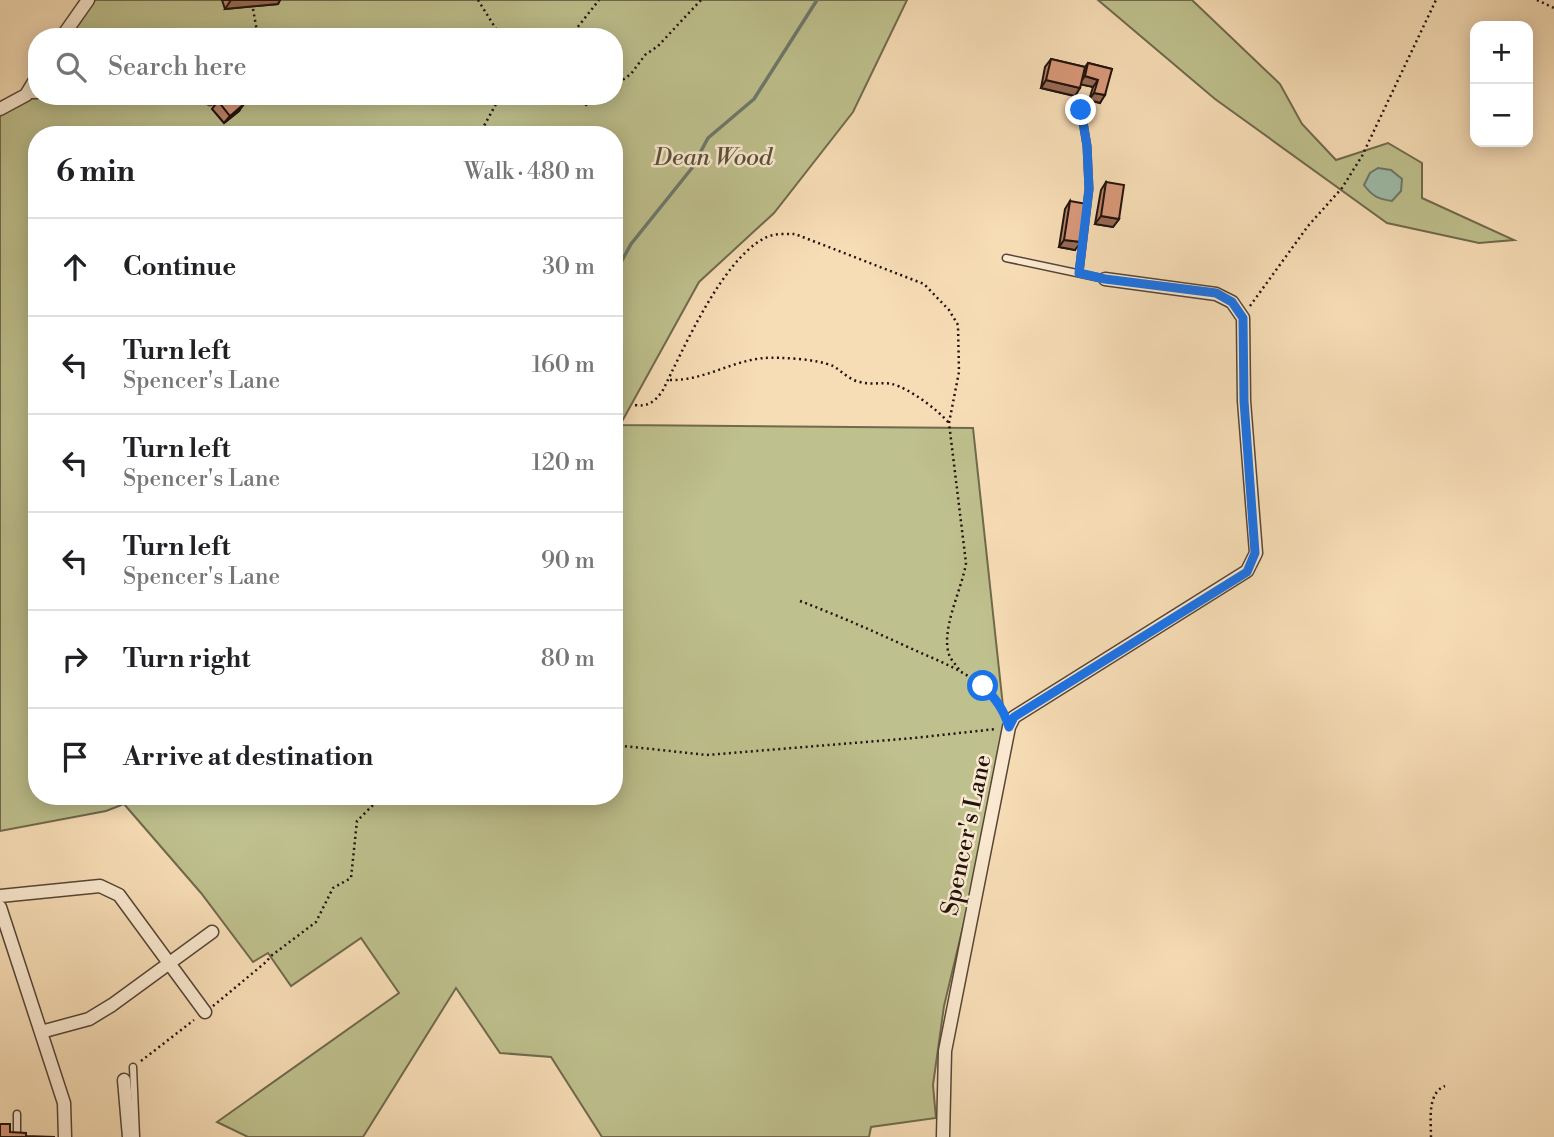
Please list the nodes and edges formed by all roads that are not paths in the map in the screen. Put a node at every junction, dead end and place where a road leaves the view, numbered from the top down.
1 (88, 0) edge
2 (68, 28) edge
3 (28, 96) edge
4 (0, 109) edge
5 (1081, 110) dead end
6 (1006, 258) dead end
7 (1079, 273) junction
8 (1105, 279) joint
9 (0, 896) edge
10 (0, 907) edge
11 (212, 932) dead end
12 (168, 963) junction
13 (205, 1012) road end
14 (41, 1032) junction
15 (133, 1068) road end
16 (124, 1080) dead end
17 (17, 1114) dead end
18 (17, 1137) edge
19 (65, 1137) edge
20 (129, 1137) edge
21 (136, 1137) edge
22 (943, 1137) edge

1 - 2 street
3 - 4 street
5 - 7 lane
6 - 7 lane
7 - 8 lane
8 - 22 street, Spencer's Lane
9 - 12 street
10 - 14 street
11 - 12 street
12 - 13 street
12 - 14 street
14 - 19 street
15 - 21 lane
16 - 20 street
17 - 18 lane

